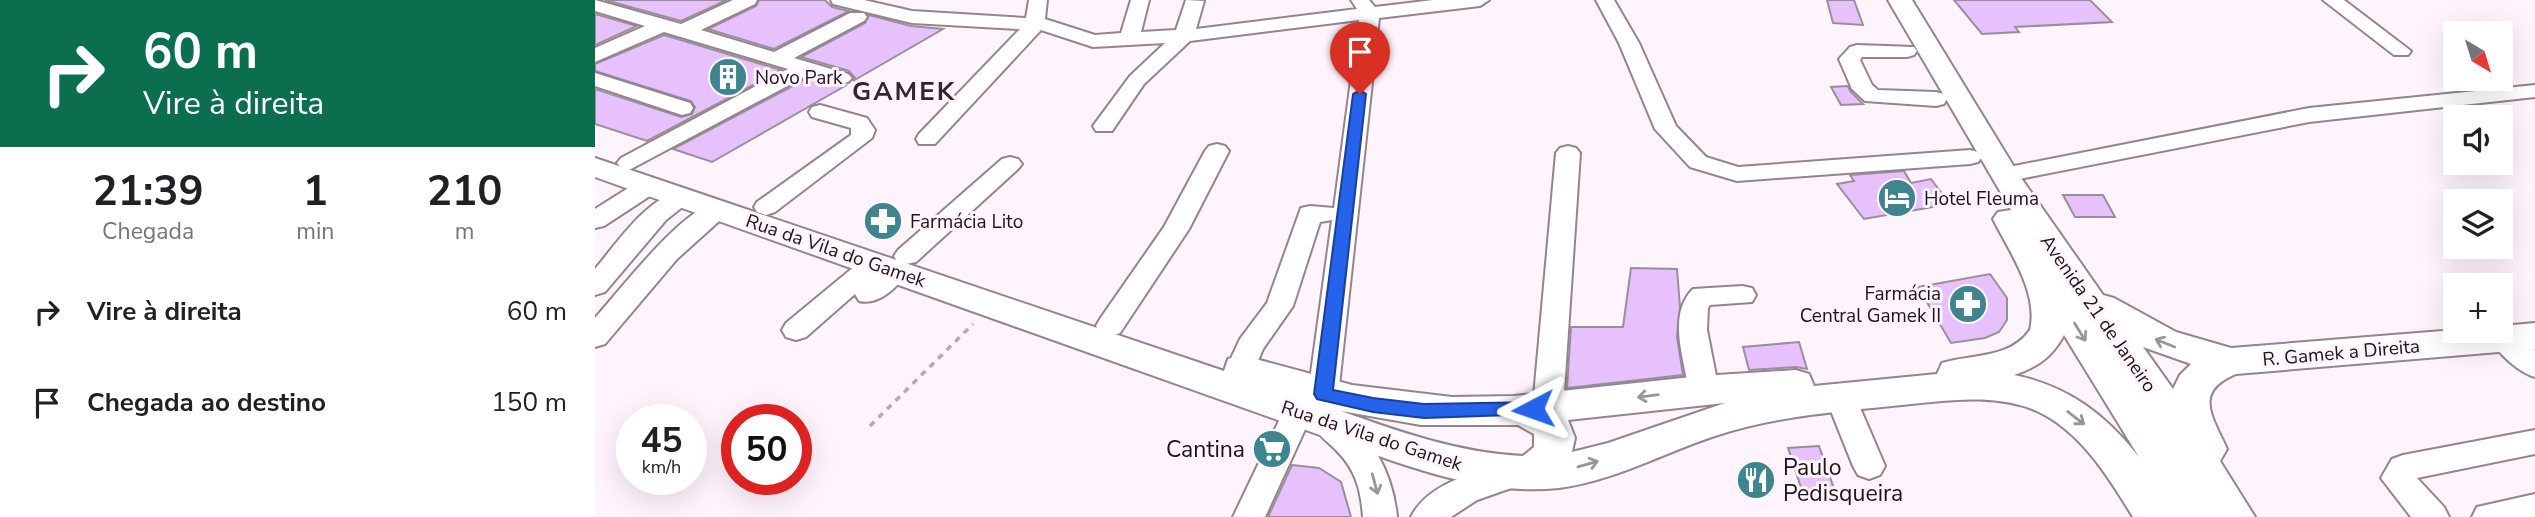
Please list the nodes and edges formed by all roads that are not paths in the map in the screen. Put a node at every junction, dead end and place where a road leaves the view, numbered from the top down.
1 (747, 0) edge
2 (840, 0) edge
3 (931, 0) edge
4 (1038, 0) edge
5 (1140, 0) edge
6 (1480, 0) edge
7 (1605, 0) edge
8 (1882, 0) edge
9 (1900, 0) edge
10 (2332, 0) edge
11 (1195, 1) edge
12 (595, 5) edge
13 (1364, 6) edge
14 (857, 17) dead end
15 (912, 17) junction
16 (1035, 24) junction
17 (673, 28) junction
18 (1184, 36) junction
19 (1129, 40) junction
20 (1907, 51) junction
21 (2401, 51) dead end
22 (595, 56) edge
23 (776, 59) junction
24 (805, 68) junction
25 (841, 78) dead end
26 (595, 79) edge
27 (2535, 91) edge
28 (1936, 99) junction
29 (682, 108) dead end
30 (820, 112) dead end
31 (1104, 127) dead end
32 (927, 139) dead end
33 (595, 151) edge
34 (1217, 151) dead end
35 (1568, 153) dead end
36 (1970, 157) junction
37 (1010, 164) dead end
38 (595, 167) edge
39 (640, 174) junction
40 (2004, 175) junction
41 (683, 197) junction
42 (766, 207) junction
43 (718, 209) junction
44 (1326, 215) dead end
45 (2009, 219) junction
46 (595, 220) edge
47 (886, 271) junction
48 (595, 286) edge
49 (2083, 293) junction
50 (1742, 296) dead end
51 (1110, 326) junction
52 (796, 330) dead end
53 (595, 337) edge
54 (2519, 337) edge
55 (2231, 361) junction
56 (2535, 366) edge
57 (1241, 369) junction
58 (1704, 391) junction
59 (1840, 397) junction
60 (1316, 409) junction
61 (1533, 409) junction
62 (2535, 442) edge
63 (1870, 466) dead end
64 (1521, 473) junction
65 (2144, 507) edge
66 (2535, 508) edge
67 (1249, 516) edge
68 (1380, 517) edge
69 (1428, 517) edge
70 (2198, 517) edge
71 (2234, 517) edge
72 (2240, 517) edge
73 (2432, 517) edge
74 (2489, 517) edge

1 - 17 street
2 - 15 street
3 - 15 street
4 - 16 street
5 - 19 street
6 - 13 street
7 - 36 street
8 - 20 main road, Avenida 21 de Janeiro
9 - 40 main road, Avenida 21 de Janeiro
10 - 21 street
11 - 18 street
12 - 17 street
13 - 18 street
13 - 60 street
14 - 23 street
15 - 16 street
16 - 19 street
16 - 32 street
17 - 22 street
17 - 23 street
18 - 19 street
18 - 31 street
20 - 28 main road, Avenida 21 de Janeiro
20 - 28 street
23 - 24 street
24 - 25 street
24 - 39 street
26 - 29 street
27 - 40 street
28 - 36 main road, Avenida 21 de Janeiro
30 - 42 street
33 - 39 main road, Rua da Vila do Gamek
34 - 51 street
35 - 61 street
36 - 45 main road, Avenida 21 de Janeiro
37 - 47 street
38 - 39 main road, Rua da Vila do Gamek
39 - 41 main road, Rua da Vila do Gamek
39 - 42 main road, Rua da Vila do Gamek
39 - 46 street
40 - 49 main road, Avenida 21 de Janeiro
41 - 43 main road, Rua da Vila do Gamek
41 - 48 street
42 - 47 main road, Rua da Vila do Gamek
43 - 47 main road, Rua da Vila do Gamek
43 - 53 street
44 - 57 street
45 - 58 main road, Rua da Vila do Gamek
45 -> 70 main road, Avenida 21 de Janeiro
47 - 51 main road, Rua da Vila do Gamek
47 - 52 street
47 - 60 main road, Rua da Vila do Gamek
55 -> 49 main road
49 - 71 main road, Avenida 21 de Janeiro
50 - 58 street
51 - 57 main road, Rua da Vila do Gamek
54 - 55 main road, R. Gamek a Direita
54 - 56 street
55 - 72 main road
57 - 60 main road, Rua da Vila do Gamek
58 -> 61 main road, Rua da Vila do Gamek
59 - 63 street
64 -> 59 main road, Rua da Vila do Gamek
59 -> 65 main road, Rua da Vila do Gamek
60 - 61 main road, Rua da Vila do Gamek
60 - 64 main road, Rua da Vila do Gamek
60 - 67 street
60 -> 68 street
61 - 64 main road
62 - 73 street
64 - 69 street
66 - 74 street

